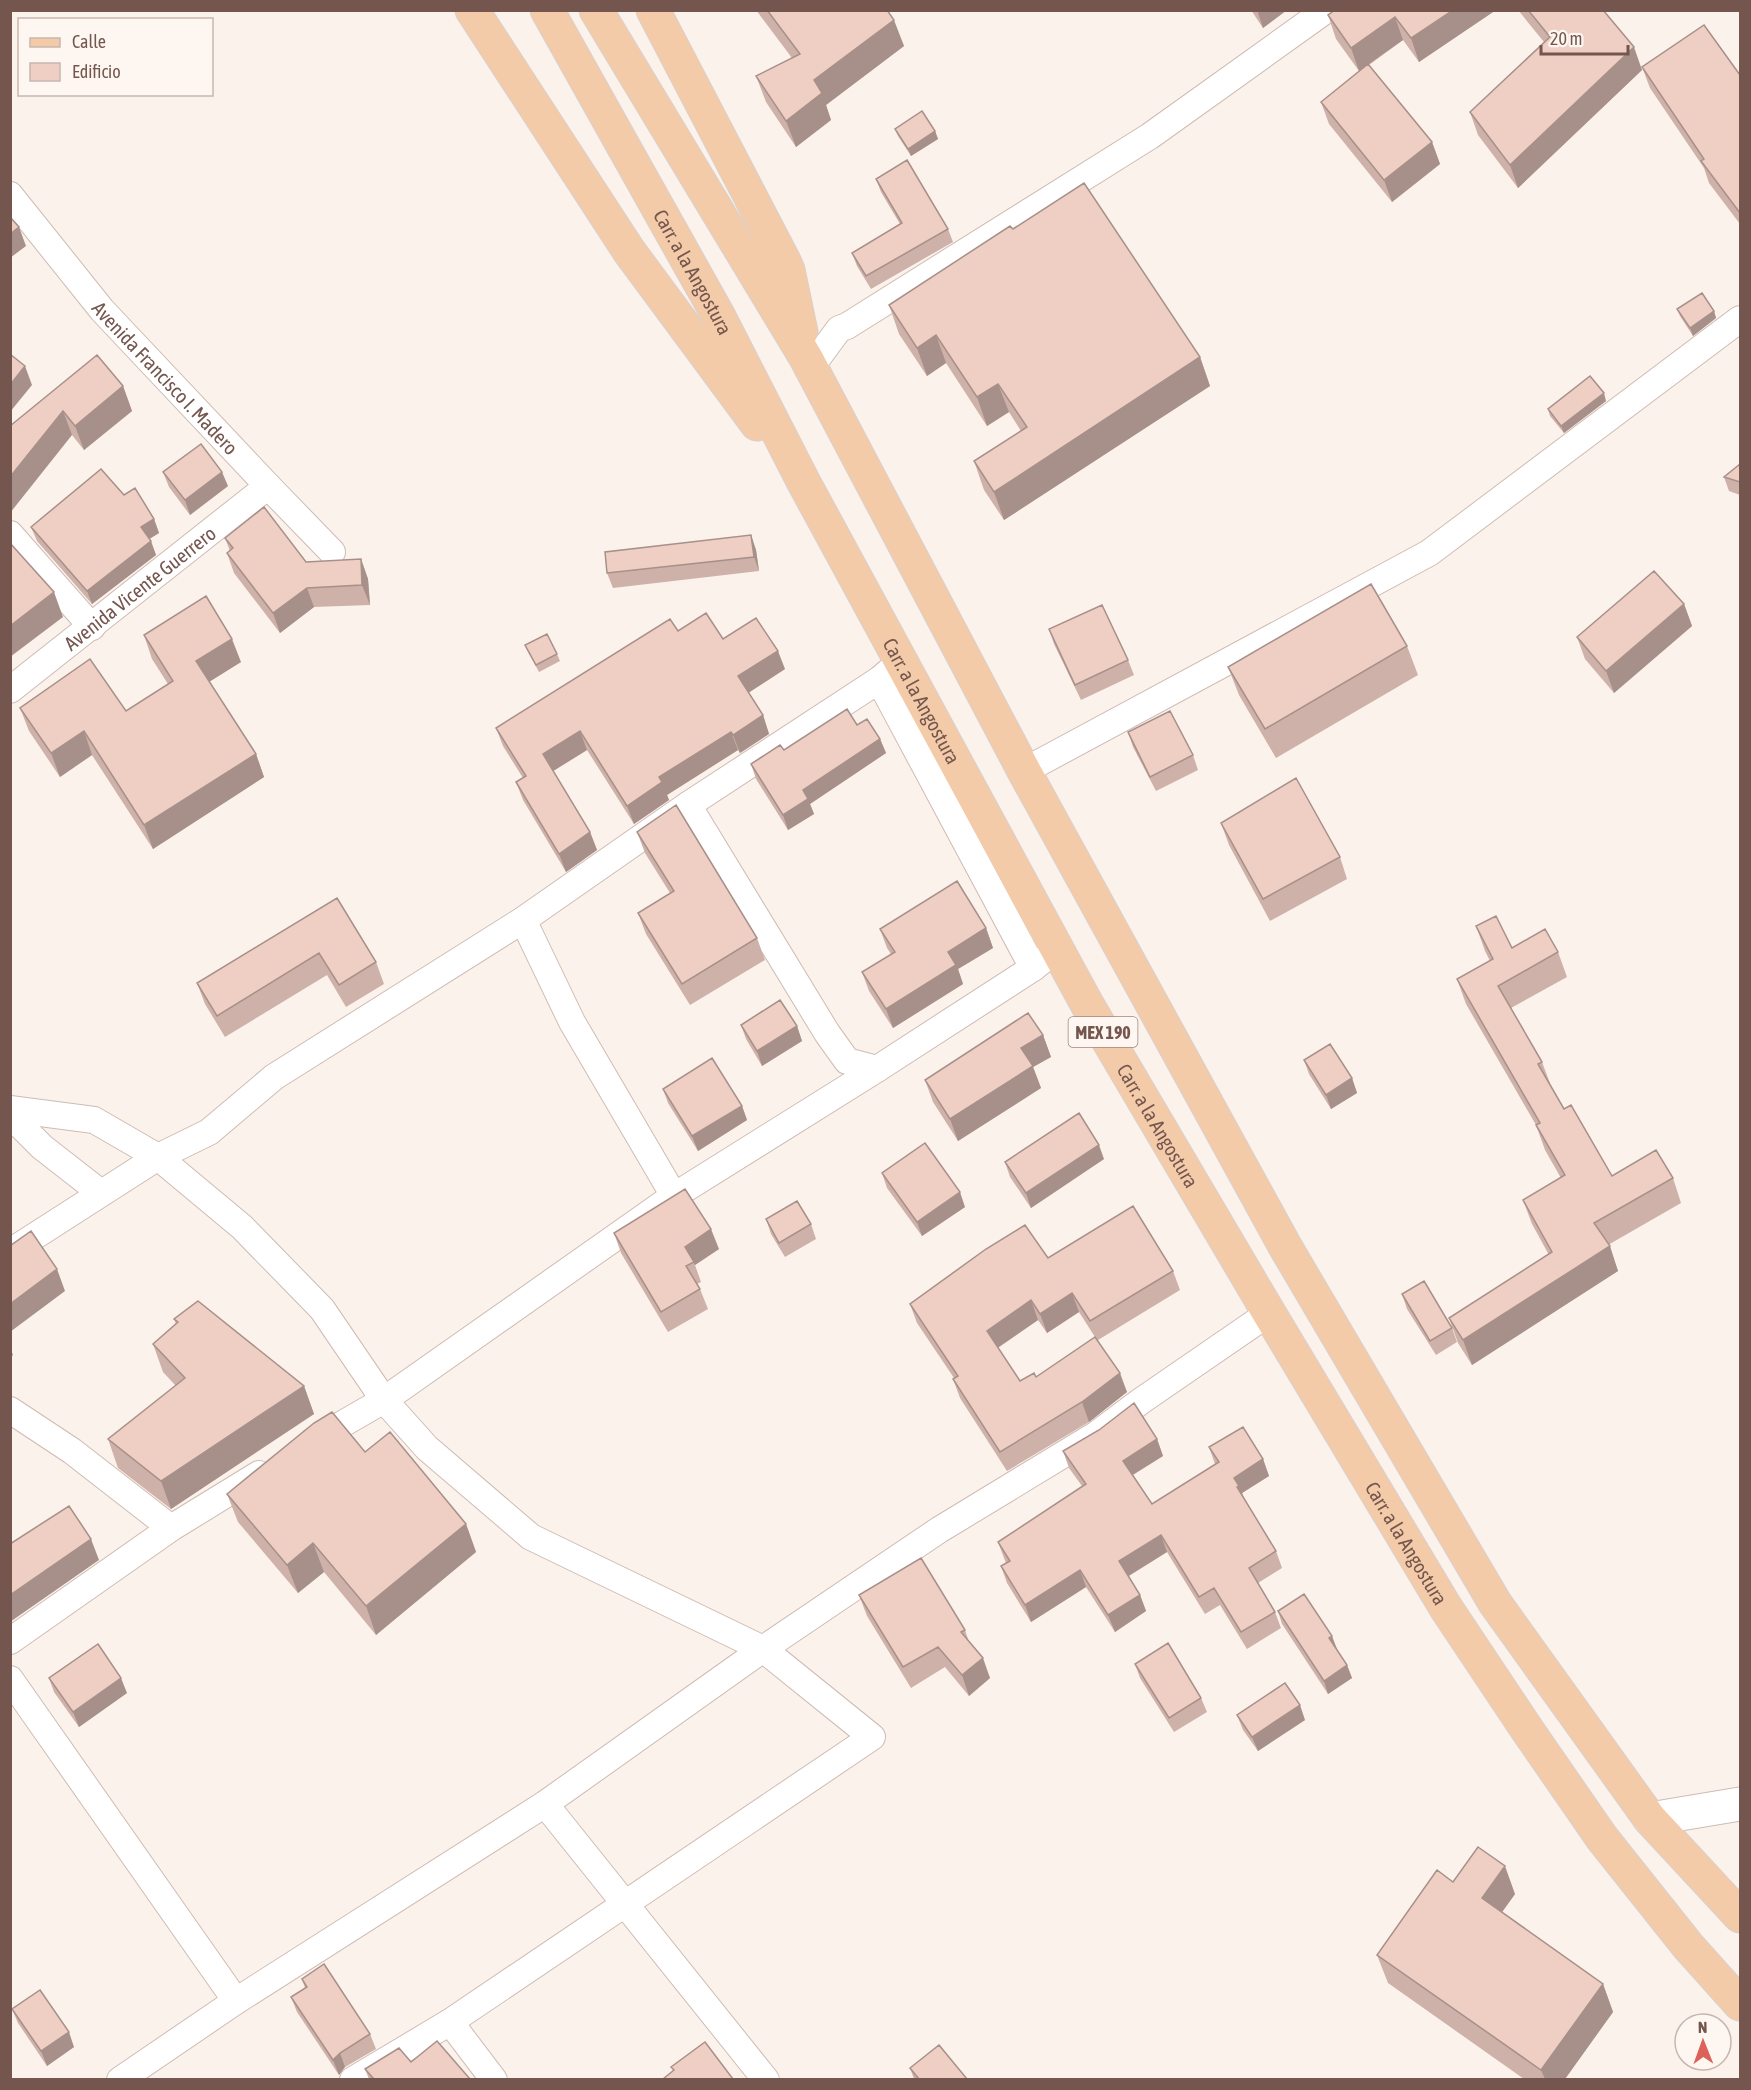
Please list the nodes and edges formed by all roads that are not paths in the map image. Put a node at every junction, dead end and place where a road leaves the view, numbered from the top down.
1 (472, 10) edge
2 (547, 10) edge
3 (596, 10) edge
4 (653, 10) edge
5 (1326, 10) edge
6 (10, 195) edge
7 (1740, 319) edge
8 (808, 362) junction
9 (803, 481) junction
10 (268, 486) junction
11 (10, 534) edge
12 (332, 552) dead end
13 (92, 627) junction
14 (889, 671) junction
15 (10, 690) edge
16 (1024, 771) junction
17 (688, 805) junction
18 (523, 920) junction
19 (1045, 959) junction
20 (877, 1069) junction
21 (10, 1109) edge
22 (10, 1115) edge
23 (158, 1157) junction
24 (101, 1193) junction
25 (674, 1196) junction
26 (10, 1252) edge
27 (1269, 1313) junction
28 (384, 1400) junction
29 (10, 1410) edge
30 (171, 1528) junction
31 (10, 1641) edge
32 (763, 1649) junction
33 (10, 1679) edge
34 (544, 1804) junction
35 (1740, 1804) edge
36 (1650, 1819) junction
37 (625, 1904) junction
38 (1740, 1916) edge
39 (236, 2001) junction
40 (1740, 2004) edge
41 (450, 2022) junction
42 (120, 2079) edge
43 (353, 2079) edge
44 (494, 2079) edge
45 (766, 2079) edge

1 - 9 main road
2 - 9 main road, Carr. a la Angostura / MEX 190
3 - 8 main road, MEX 190
4 - 8 main road
5 - 8 street
6 - 10 street, Avenida Francisco I. Madero
7 - 16 street
8 - 16 main road, MEX 190
9 - 14 main road, Carr. a la Angostura / MEX 190
10 - 12 street, Avenida Francisco I. Madero
10 - 13 street, Avenida Vicente Guerrero
11 - 13 street
13 - 15 street, Avenida Vicente Guerrero
14 - 17 street
14 - 19 main road, Carr. a la Angostura / MEX 190
16 - 36 main road, MEX 190
17 - 18 street
17 - 20 street
18 - 23 street
18 - 25 street
19 - 20 street
19 - 27 main road, Carr. a la Angostura / MEX 190
20 - 25 street
21 - 23 street
22 - 24 street
23 - 24 street
23 - 28 street
24 - 26 street
25 - 28 street
27 - 32 street
27 - 40 main road, Carr. a la Angostura / MEX 190
28 - 30 street
28 - 32 street
29 - 30 street
30 - 31 street
32 - 34 street
32 - 37 street
33 - 39 street
34 - 37 street
34 - 39 street
35 - 36 street
36 - 38 main road, MEX 190
37 - 41 street
37 - 45 street
39 - 42 street
41 - 43 street
41 - 44 street

